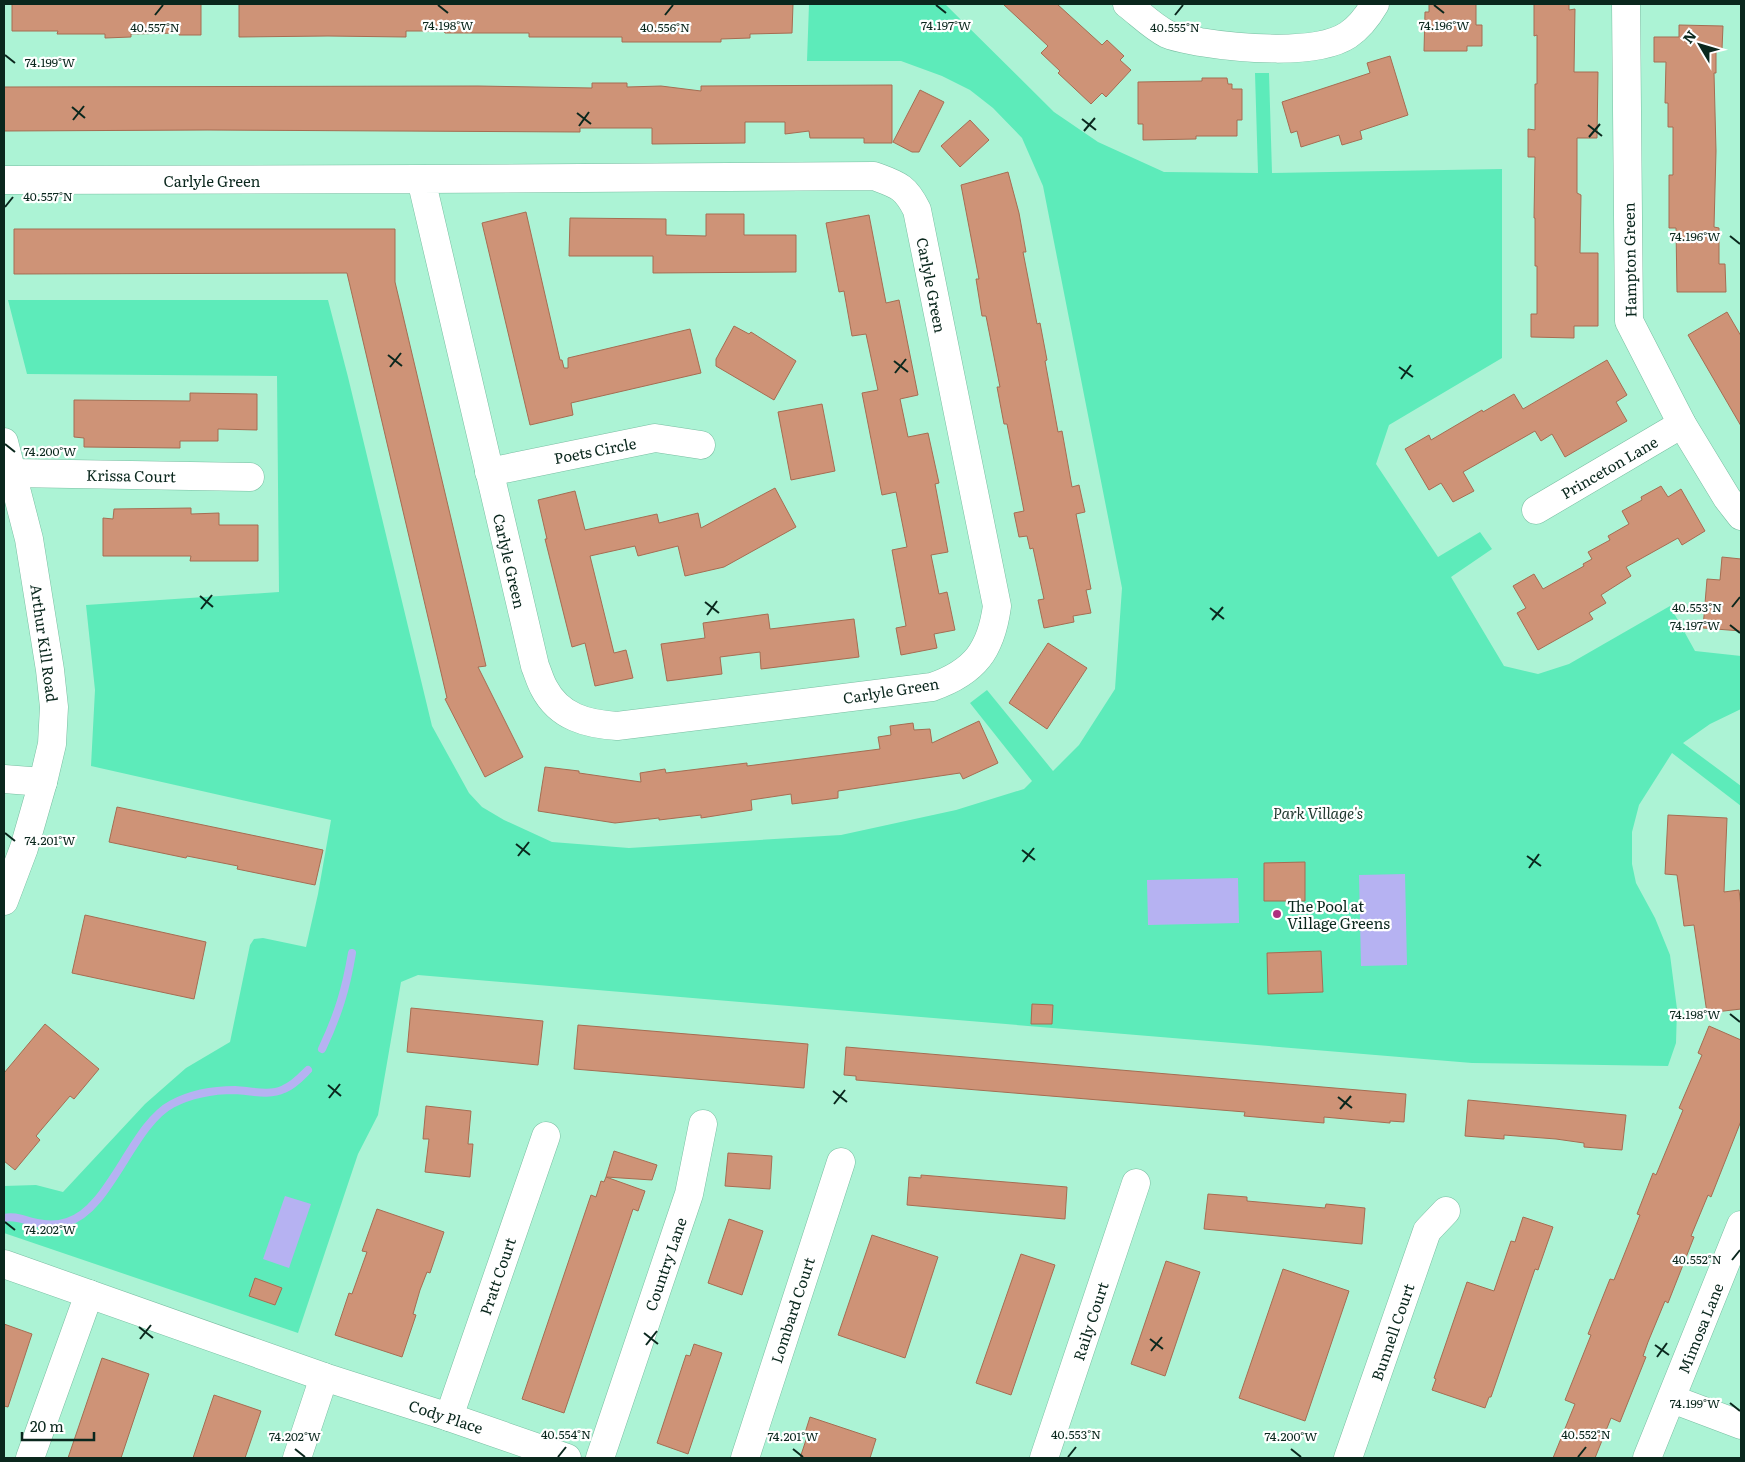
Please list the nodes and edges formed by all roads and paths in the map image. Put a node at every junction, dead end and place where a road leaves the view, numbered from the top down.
1 (1126, 4) edge
2 (1376, 4) edge
3 (1626, 4) edge
4 (4, 180) edge
5 (421, 180) junction
6 (1682, 424) junction
7 (4, 442) edge
8 (702, 446) dead end
9 (489, 472) junction
10 (12, 473) junction
11 (250, 476) dead end
12 (1536, 510) dead end
13 (1741, 516) edge
14 (4, 778) edge
15 (43, 782) junction
16 (4, 901) edge
17 (703, 1124) dead end
18 (546, 1136) dead end
19 (840, 1162) dead end
20 (1136, 1183) dead end
21 (1446, 1211) dead end
22 (1741, 1225) edge
23 (4, 1264) edge
24 (89, 1294) junction
25 (324, 1377) junction
26 (1672, 1399) junction
27 (449, 1417) junction
28 (1741, 1425) edge
29 (30, 1458) edge
30 (297, 1458) edge
31 (567, 1458) edge
32 (600, 1458) edge
33 (745, 1458) edge
34 (1044, 1458) edge
35 (1348, 1458) edge
36 (1647, 1458) edge

1 - 2 street
3 - 6 street, Hampton Green
4 - 5 street, Carlyle Green
5 - 9 street, Carlyle Green
5 - 9 street, Carlyle Green
6 - 12 street, Princeton Lane
6 - 13 street, Hampton Green
7 - 10 street, Arthur Kill Road
8 - 9 street, Poets Circle
10 - 11 street, Krissa Court
10 - 15 street, Arthur Kill Road
14 - 15 street
15 - 16 street, Arthur Kill Road
17 - 32 street, Country Lane
18 - 27 street, Pratt Court
19 - 33 street, Lombard Court
20 - 34 street, Raily Court
21 - 35 street, Bunnell Court
22 - 26 street, Mimosa Lane
23 - 24 street, Cody Place
24 - 25 street, Cody Place
24 - 29 street
25 - 27 street, Cody Place
25 - 30 street
26 - 28 street
26 - 36 street, Mimosa Lane
27 - 31 street, Cody Place

